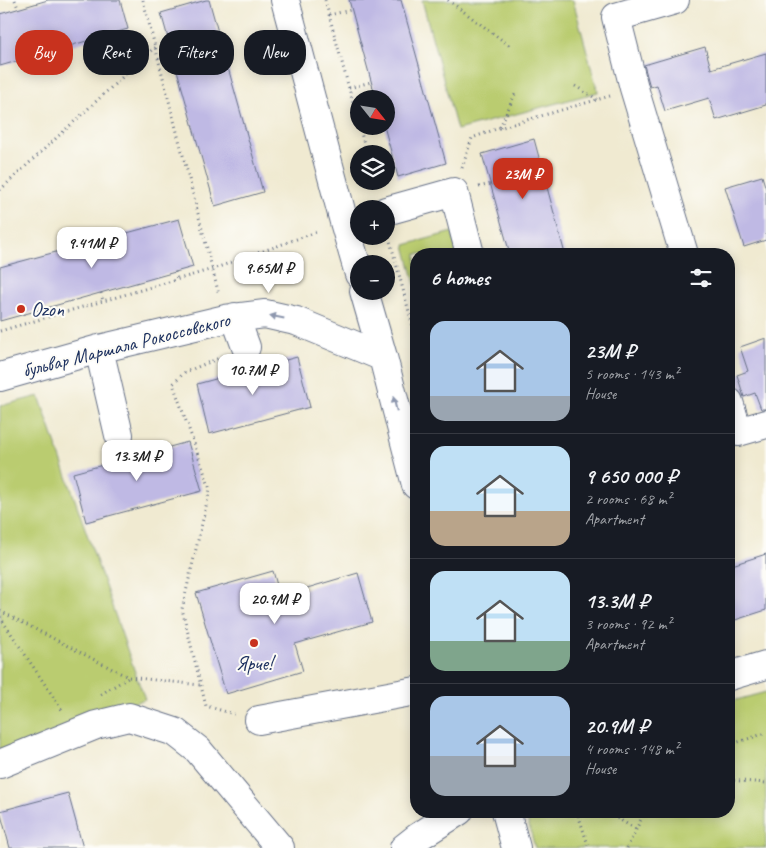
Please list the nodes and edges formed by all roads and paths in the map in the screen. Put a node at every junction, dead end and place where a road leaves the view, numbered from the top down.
1 (15, 0) edge
2 (143, 0) edge
3 (285, 0) edge
4 (325, 0) edge
5 (448, 0) edge
6 (675, 0) edge
7 (18, 8) dead end
8 (351, 10) dead end
9 (329, 14) junction
10 (510, 46) dead end
11 (155, 47) junction
12 (372, 82) dead end
13 (574, 86) dead end
14 (349, 88) junction
15 (634, 88) junction
16 (350, 92) edge
17 (516, 92) dead end
18 (597, 100) junction
19 (499, 128) junction
20 (0, 190) edge
21 (454, 192) junction
22 (350, 217) edge
23 (350, 220) edge
24 (395, 220) edge
25 (393, 245) edge
26 (468, 248) edge
27 (682, 248) edge
28 (213, 269) junction
29 (175, 272) dead end
30 (177, 279) junction
31 (101, 293) dead end
32 (367, 300) edge
33 (103, 301) junction
34 (34, 311) dead end
35 (410, 313) edge
36 (230, 318) junction
37 (37, 320) junction
38 (0, 331) edge
39 (246, 347) joint
40 (99, 349) junction
41 (383, 357) junction
42 (0, 377) edge
43 (735, 424) edge
44 (766, 424) edge
45 (410, 434) edge
46 (119, 435) dead end
47 (0, 611) edge
48 (0, 617) edge
49 (766, 665) edge
50 (735, 674) edge
51 (200, 685) junction
52 (410, 692) edge
53 (67, 717) dead end
54 (259, 720) joint
55 (766, 733) edge
56 (735, 743) edge
57 (0, 764) edge
58 (735, 780) edge
59 (766, 783) edge
60 (448, 818) edge
61 (508, 818) edge
62 (579, 818) edge
63 (616, 818) edge
64 (642, 818) edge
65 (636, 829) junction
66 (280, 848) edge
67 (404, 848) edge
68 (516, 848) edge
69 (588, 848) edge
70 (628, 848) edge

1 - 7 path
2 - 11 path
3 - 22 street
4 - 9 path
5 - 10 path
6 - 15 street
8 - 9 path
9 - 14 path
11 - 20 path
11 - 28 path
12 - 14 path
13 - 18 path
14 - 16 path
15 - 18 path
15 - 27 street
17 - 19 path
18 - 19 path
19 - 21 path
21 - 24 street
21 - 26 street
23 - 28 path
25 - 35 path
28 - 30 path
28 - 36 path
29 - 30 path
30 - 33 path
31 - 33 path
32 - 41 street
33 - 37 path
34 - 37 path
36 - 39 street
36 - 40 street, бульвар Маршала Рокоссовского
41 -> 36 street, бульвар Маршала Рокоссовского
37 - 38 path
39 - 51 path
40 - 42 street, бульвар Маршала Рокоссовского
40 - 46 street
45 -> 41 street
43 - 44 street
47 - 51 path
48 - 53 path
49 - 50 street
51 - 54 path
52 - 54 street
55 - 56 path
57 - 66 street
58 - 59 path
60 - 67 street
61 - 68 street
62 - 69 path
63 - 65 path
64 - 65 path
65 - 70 path

